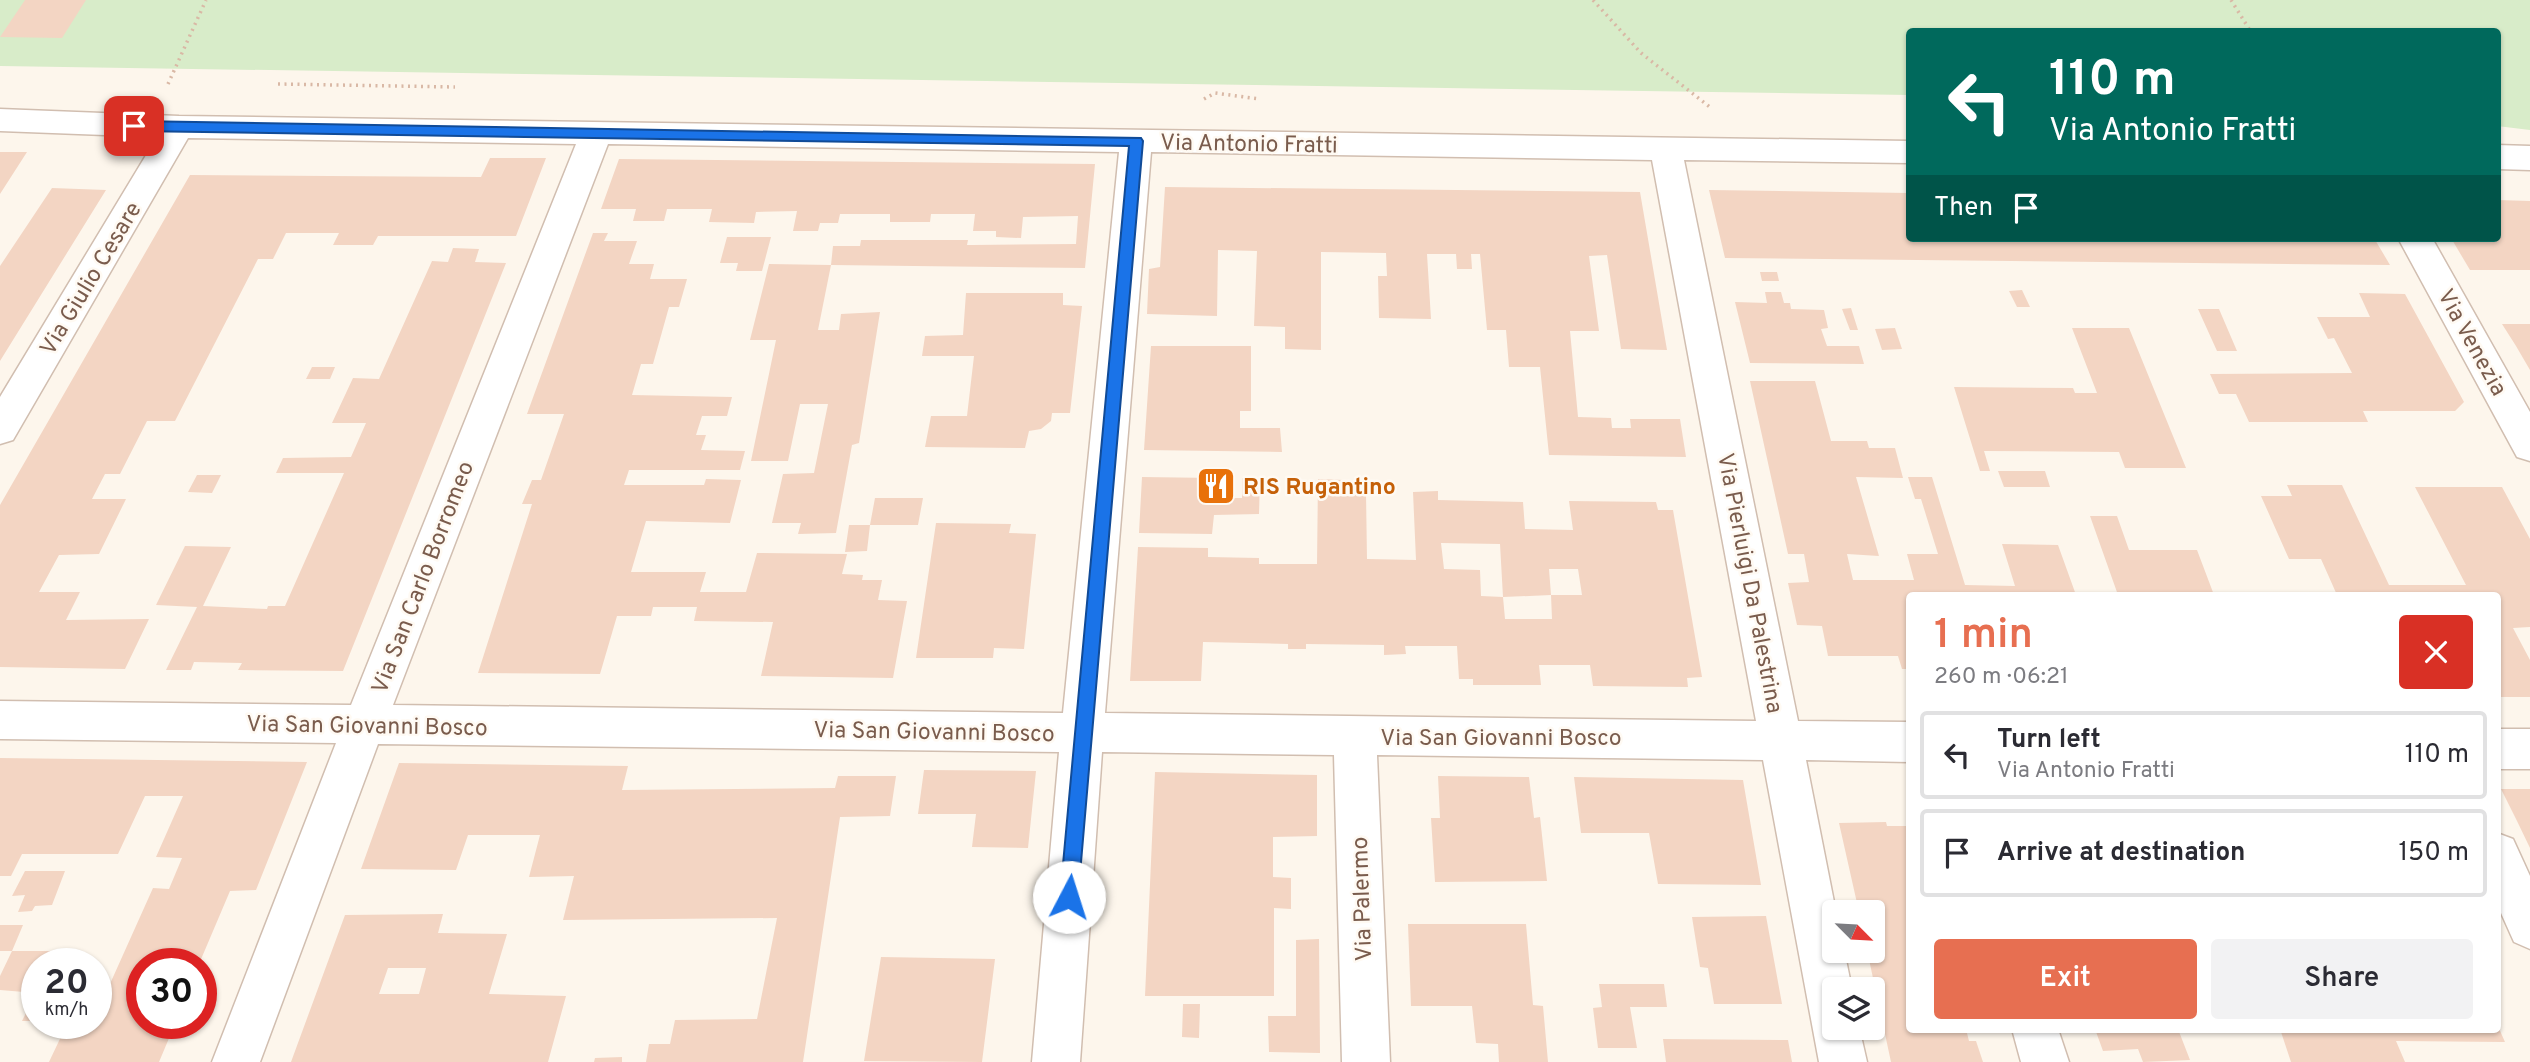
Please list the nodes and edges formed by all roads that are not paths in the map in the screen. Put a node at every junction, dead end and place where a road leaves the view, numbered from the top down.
1 (0, 120) edge
2 (179, 127) junction
3 (597, 132) junction
4 (1136, 141) junction
5 (1666, 150) junction
6 (1906, 152) edge
7 (2501, 157) edge
8 (2530, 158) edge
9 (2417, 242) edge
10 (0, 429) edge
11 (2530, 446) edge
12 (0, 720) edge
13 (364, 726) junction
14 (1082, 732) junction
15 (1355, 736) junction
16 (1781, 739) junction
17 (1906, 742) edge
18 (2501, 749) edge
19 (2530, 749) edge
20 (2501, 864) edge
21 (2530, 926) edge
22 (1827, 977) edge
23 (2036, 1033) edge
24 (1839, 1040) edge
25 (236, 1062) edge
26 (1056, 1062) edge
27 (1366, 1062) edge
28 (1843, 1062) edge
29 (2045, 1062) edge

1 - 2 street, Via Antonio Fratti
2 - 3 street, Via Antonio Fratti
2 - 10 street, Via Giulio Cesare
3 - 4 street, Via Antonio Fratti
3 - 13 street, Via San Carlo Borromeo
4 - 5 street, Via Antonio Fratti
4 - 14 street
5 - 6 street, Via Antonio Fratti
5 - 16 street, Via Pierluigi Da Palestrina
7 - 8 street
9 - 11 street, Via Venezia
12 - 13 street, Via San Giovanni Bosco
13 - 14 street, Via San Giovanni Bosco
13 - 25 street, Via San Carlo Borromeo
14 - 15 street, Via San Giovanni Bosco
14 - 26 street
15 - 16 street, Via San Giovanni Bosco
15 - 27 street, Via Palermo
16 - 17 street, Via San Giovanni Bosco
16 - 22 street, Via Pierluigi Da Palestrina
18 - 19 street
20 - 21 street
23 - 29 street
24 - 28 street

